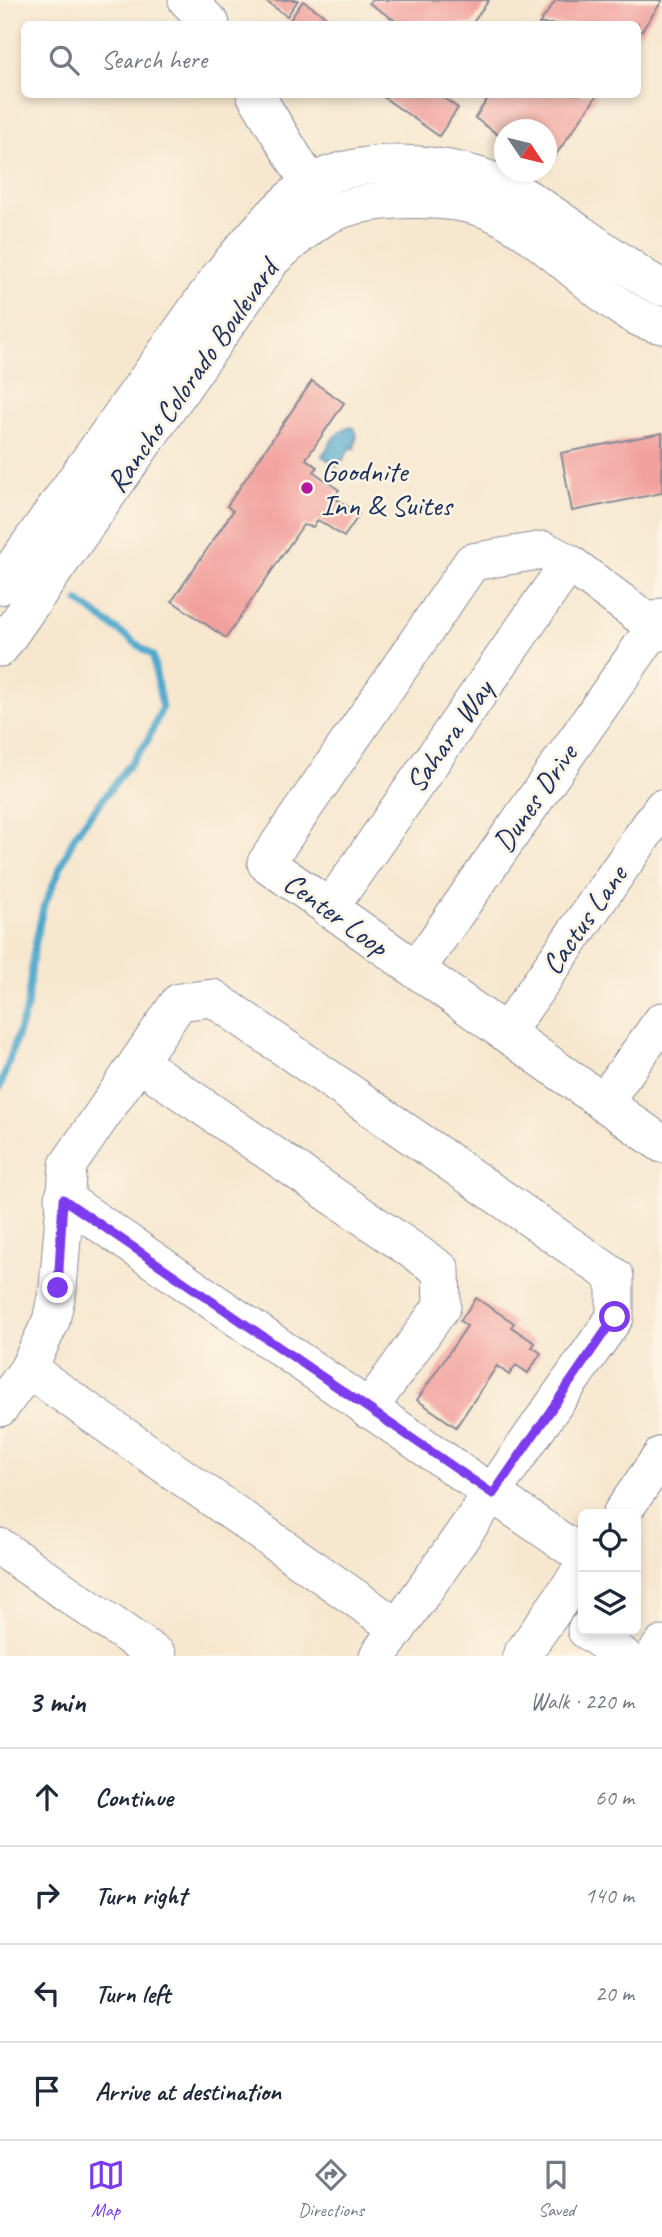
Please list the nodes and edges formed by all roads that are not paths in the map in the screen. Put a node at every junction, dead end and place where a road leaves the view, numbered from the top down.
1 (187, 0) edge
2 (208, 21) edge
3 (257, 98) edge
4 (310, 184) junction
5 (328, 215) junction
6 (662, 287) edge
7 (662, 325) edge
8 (557, 556) junction
9 (0, 586) edge
10 (659, 625) edge
11 (0, 648) edge
12 (662, 808) edge
13 (329, 909) junction
14 (416, 970) junction
15 (662, 1021) edge
16 (507, 1031) junction
17 (138, 1062) junction
18 (603, 1103) junction
19 (662, 1144) edge
20 (63, 1199) junction
21 (28, 1369) junction
22 (0, 1408) edge
23 (368, 1410) junction
24 (662, 1455) edge
25 (493, 1494) junction
26 (624, 1509) edge
27 (0, 1547) edge
28 (578, 1553) edge
29 (582, 1572) edge
30 (574, 1622) edge
31 (388, 1642) edge
32 (662, 1645) edge
33 (158, 1656) edge
34 (521, 1656) edge
35 (623, 1656) edge
36 (654, 1656) edge

1 - 2 street
3 - 4 street
4 - 5 street
4 - 6 street, Rancho Colorado Boulevard
4 - 9 street, Rancho Colorado Boulevard
5 - 7 street, Rancho Colorado Boulevard
5 - 11 street, Rancho Colorado Boulevard
8 - 10 street
8 - 13 street, Sahara Way
8 - 13 street, Center Loop
10 - 14 street, Dunes Drive
12 - 16 street, Cactus Lane
13 - 14 street, Center Loop
14 - 16 street, Center Loop
15 - 18 street
16 - 18 street, Center Loop
17 - 20 street
17 - 23 street
17 - 25 street
18 - 19 street, Center Loop
20 - 21 street
20 - 23 street
21 - 22 street
21 - 31 street
23 - 25 street
24 - 26 street
25 - 28 street
25 - 31 street
27 - 33 street
29 - 30 street
30 - 34 street
30 - 35 street
32 - 36 street

